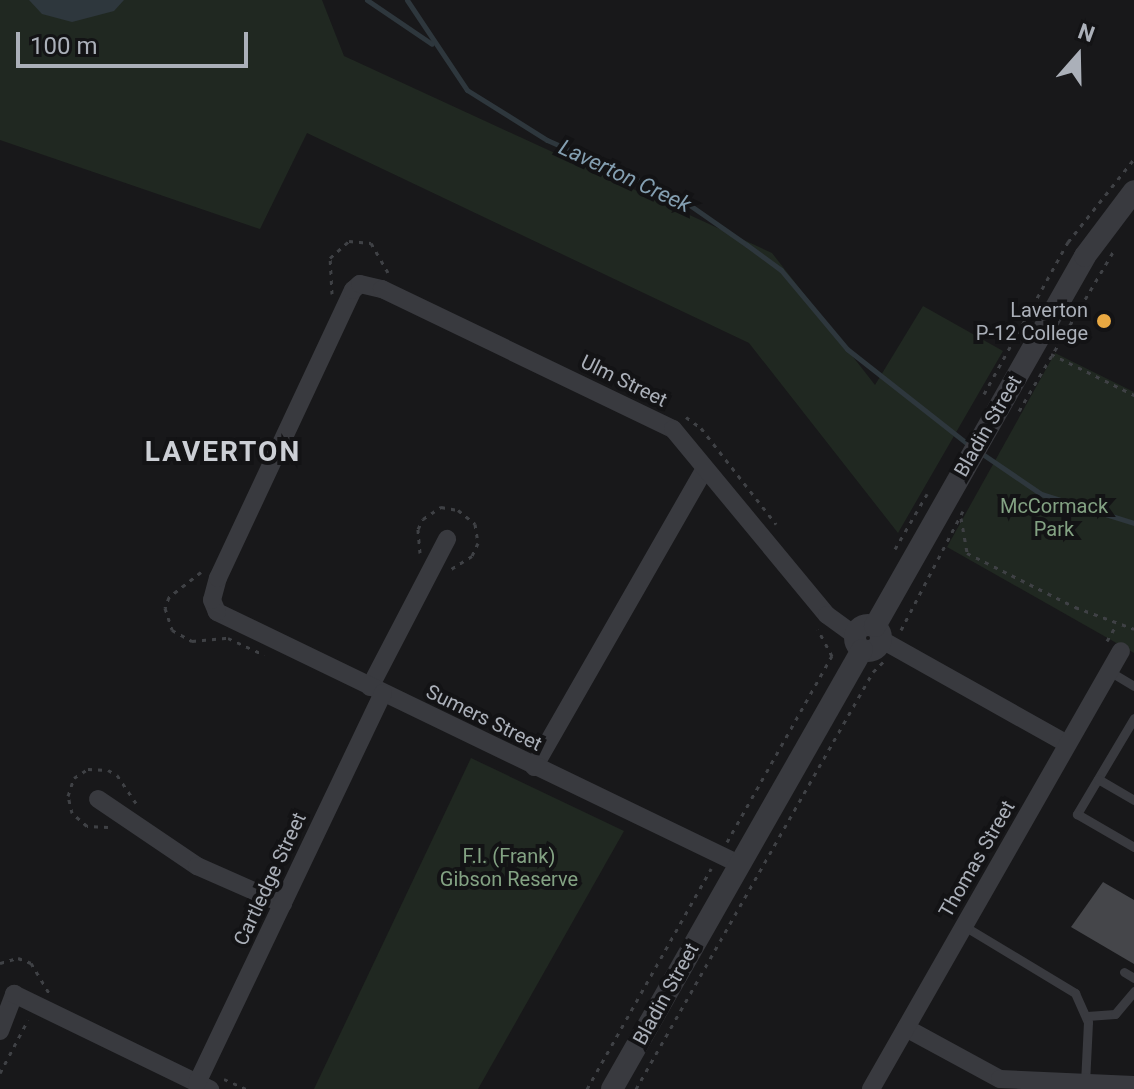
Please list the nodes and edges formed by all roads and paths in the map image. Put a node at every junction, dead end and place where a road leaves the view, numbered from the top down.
1 (1134, 191) edge
2 (1120, 241) dead end
3 (389, 274) dead end
4 (330, 304) dead end
5 (1043, 350) junction
6 (1134, 395) edge
7 (1008, 410) junction
8 (678, 413) dead end
9 (705, 468) junction
10 (948, 508) junction
11 (785, 536) dead end
12 (447, 539) dead end
13 (894, 551) dead end
14 (206, 564) dead end
15 (213, 606) joint
16 (816, 628) dead end
17 (1134, 629) edge
18 (875, 636) junction
19 (1121, 651) dead end
20 (266, 656) dead end
21 (1109, 671) junction
22 (873, 672) dead end
23 (1134, 686) edge
24 (376, 690) junction
25 (1134, 718) edge
26 (1067, 744) junction
27 (534, 767) junction
28 (1098, 779) junction
29 (98, 799) dead end
30 (1134, 800) edge
31 (1134, 847) edge
32 (698, 862) dead end
33 (724, 862) junction
34 (283, 904) junction
35 (964, 926) junction
36 (1124, 972) dead end
37 (1134, 978) edge
38 (1134, 991) edge
39 (1087, 1016) junction
40 (39, 1025) dead end
41 (906, 1028) junction
42 (0, 1031) edge
43 (0, 1073) edge
44 (1085, 1083) junction
45 (1134, 1085) edge
46 (204, 1086) edge
47 (587, 1089) edge
48 (612, 1089) edge
49 (636, 1089) edge
50 (871, 1089) edge

1 - 5 street, Bladin Street
2 - 5 path
3 - 4 path
5 - 6 path
5 - 7 street, Bladin Street
5 - 7 path
7 - 10 street, Bladin Street
8 - 11 path
9 - 15 street, Ulm Street
9 - 18 street, Ulm Street
9 - 27 street
10 - 13 path
10 - 17 path
10 - 18 street, Bladin Street
10 - 18 path
12 - 24 street, Cartledge Street
14 - 20 path
15 - 24 street, Sumers Street
16 - 33 path
18 - 26 street, Ulm Street
18 - 33 street, Bladin Street
19 - 21 street, Thomas Street
21 - 23 lane
21 - 26 street, Thomas Street
22 - 49 path
24 - 27 street, Sumers Street
24 - 34 street, Cartledge Street
25 - 28 lane
26 - 35 street, Thomas Street
27 - 33 street, Sumers Street
28 - 30 lane
28 - 31 lane
29 - 34 street
32 - 33 path
33 - 47 path
33 - 48 street, Bladin Street
34 - 46 street, Cartledge Street
35 - 39 lane
35 - 41 street, Thomas Street
36 - 37 lane
38 - 39 lane
39 - 44 lane
40 - 43 path
41 - 44 street
41 - 50 street, Thomas Street
42 - 46 street
44 - 45 street

